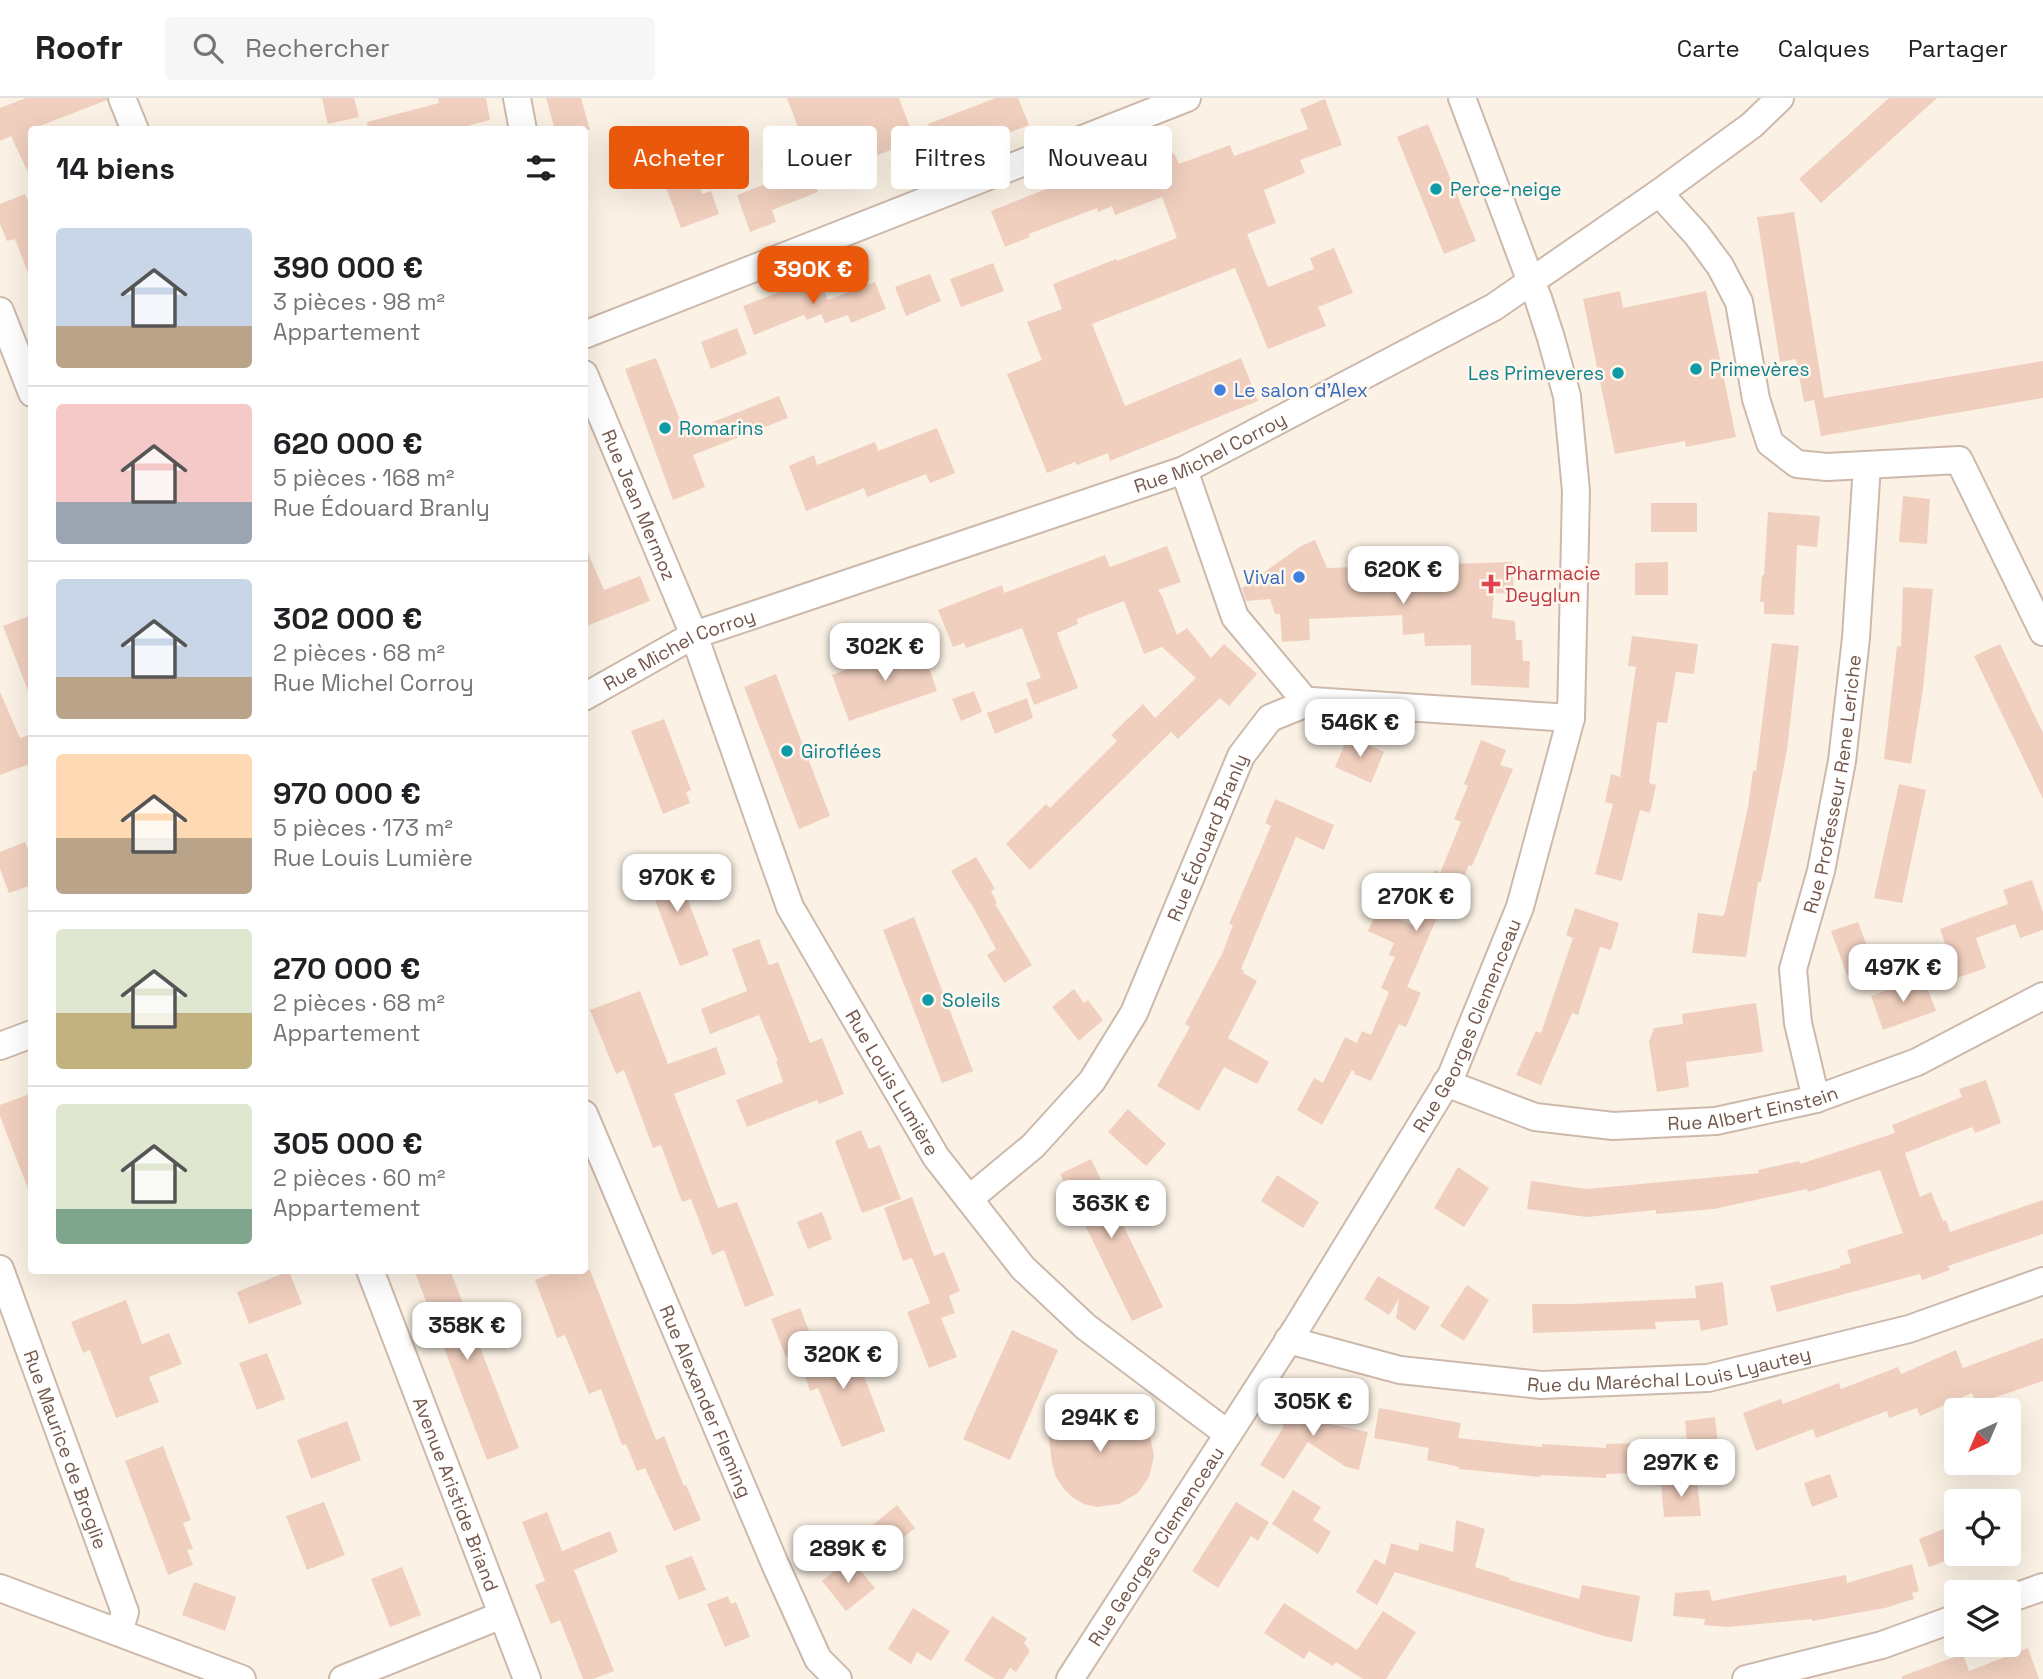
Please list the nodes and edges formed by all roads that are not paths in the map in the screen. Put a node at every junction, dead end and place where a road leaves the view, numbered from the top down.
1 (122, 98) edge
2 (517, 98) edge
3 (1187, 98) edge
4 (1462, 98) edge
5 (1780, 98) edge
6 (133, 126) edge
7 (522, 126) edge
8 (1659, 193) junction
9 (1531, 282) junction
10 (0, 311) edge
11 (588, 333) edge
12 (28, 383) edge
13 (588, 383) edge
14 (1867, 465) junction
15 (1184, 470) junction
16 (2043, 632) edge
17 (694, 635) junction
18 (588, 695) edge
19 (1307, 703) junction
20 (1571, 718) junction
21 (2043, 996) edge
22 (28, 1036) edge
23 (0, 1046) edge
24 (1446, 1083) junction
25 (1816, 1099) junction
26 (588, 1123) edge
27 (969, 1199) junction
28 (0, 1269) edge
29 (372, 1274) edge
30 (2043, 1281) edge
31 (1288, 1340) junction
32 (1228, 1434) junction
33 (2043, 1587) edge
34 (0, 1588) edge
35 (2021, 1595) edge
36 (502, 1615) junction
37 (1944, 1622) edge
38 (119, 1632) junction
39 (242, 1679) edge
40 (343, 1679) edge
41 (527, 1679) edge
42 (838, 1679) edge
43 (1070, 1679) edge
44 (1746, 1679) edge

1 - 6 street
2 - 7 street
3 - 11 street
4 - 9 street, Rue Georges Clemenceau
5 - 8 street, Rue Michel Corroy
8 - 9 street, Rue Michel Corroy
8 - 14 street
9 - 15 street, Rue Michel Corroy
9 - 20 street, Rue Georges Clemenceau
10 - 12 street
13 - 17 street, Rue Jean Mermoz
14 - 16 street
14 - 25 street, Rue Professeur Rene Leriche
15 - 17 street, Rue Michel Corroy
15 - 19 street
17 - 18 street, Rue Michel Corroy
17 - 27 street, Rue Louis Lumière
19 - 20 street, Rue Édouard Branly
19 - 27 street, Rue Édouard Branly
20 - 24 street, Rue Georges Clemenceau
21 - 25 street, Rue Albert Einstein
22 - 23 street
24 - 25 street, Rue Albert Einstein
24 - 31 street, Rue Georges Clemenceau
26 - 42 street, Rue Alexander Fleming
27 - 32 street, Rue Louis Lumière
28 - 38 street, Rue Maurice de Broglie
29 - 36 street, Avenue Aristide Briand
30 - 31 street, Rue du Maréchal Louis Lyautey
31 - 32 street, Rue Georges Clemenceau
32 - 43 street, Rue Georges Clemenceau
33 - 35 street
34 - 38 street
36 - 40 street
36 - 41 street, Avenue Aristide Briand
37 - 44 street
38 - 39 street

